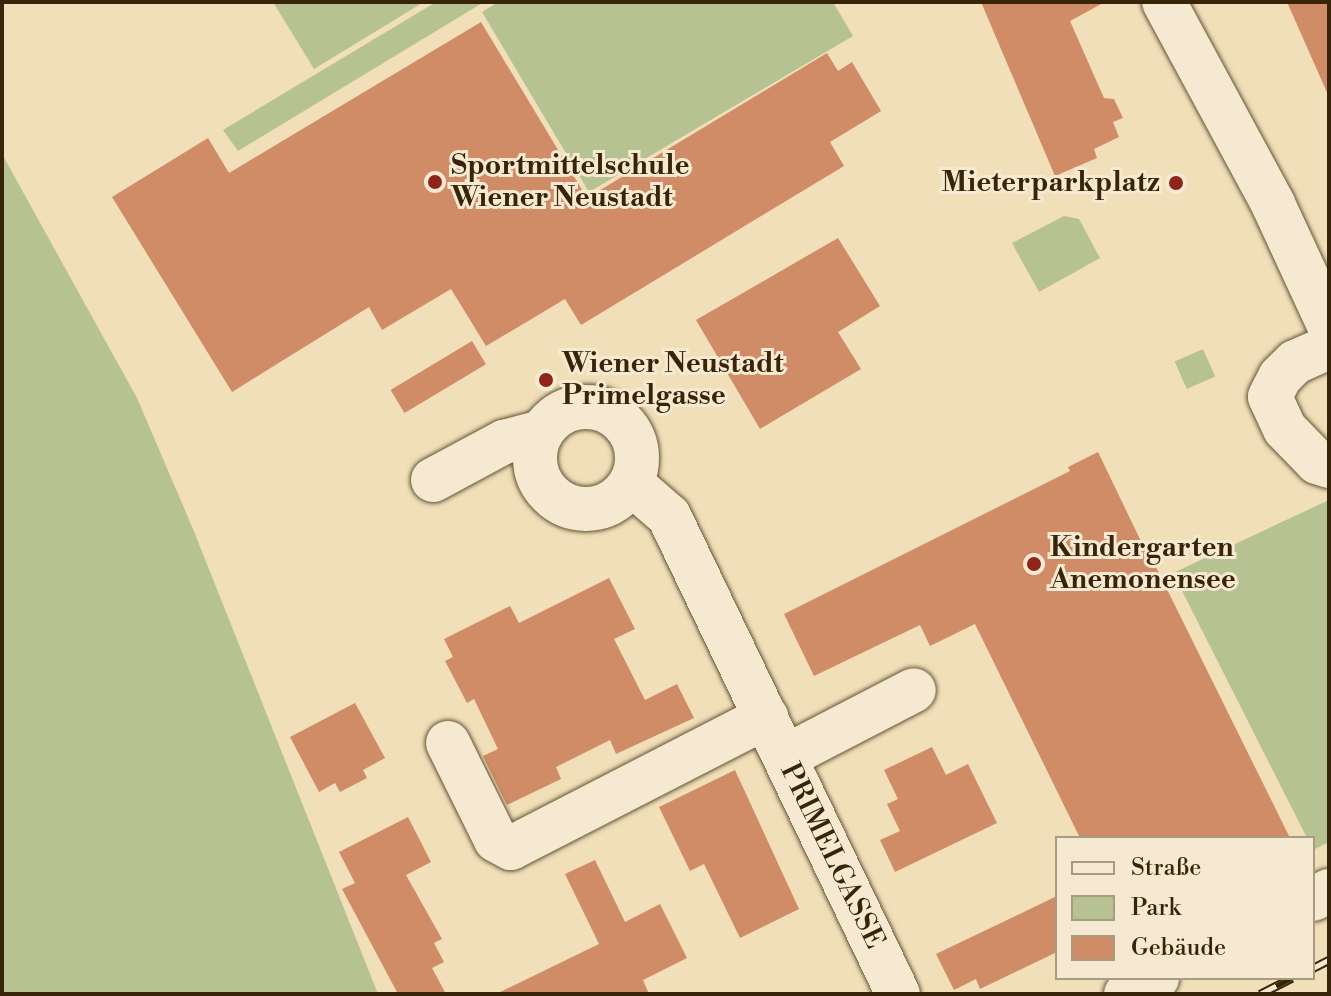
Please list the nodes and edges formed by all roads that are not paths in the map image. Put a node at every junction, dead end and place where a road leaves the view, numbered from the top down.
1 (1164, 2) edge
2 (1329, 325) edge
3 (1329, 347) edge
4 (541, 432) junction
5 (1329, 466) edge
6 (433, 480) dead end
7 (632, 484) junction
8 (914, 690) dead end
9 (766, 717) junction
10 (448, 743) dead end
11 (785, 757) junction
12 (1153, 980) edge
13 (898, 994) edge
14 (1126, 994) edge

1 - 2 street
3 - 5 street
4 - 6 street
4 - 7 street
4 - 7 street
7 - 9 street, PRIMELGASSE
8 - 11 street
9 - 10 street
9 - 11 street, PRIMELGASSE
11 - 13 street, PRIMELGASSE
12 - 14 street

